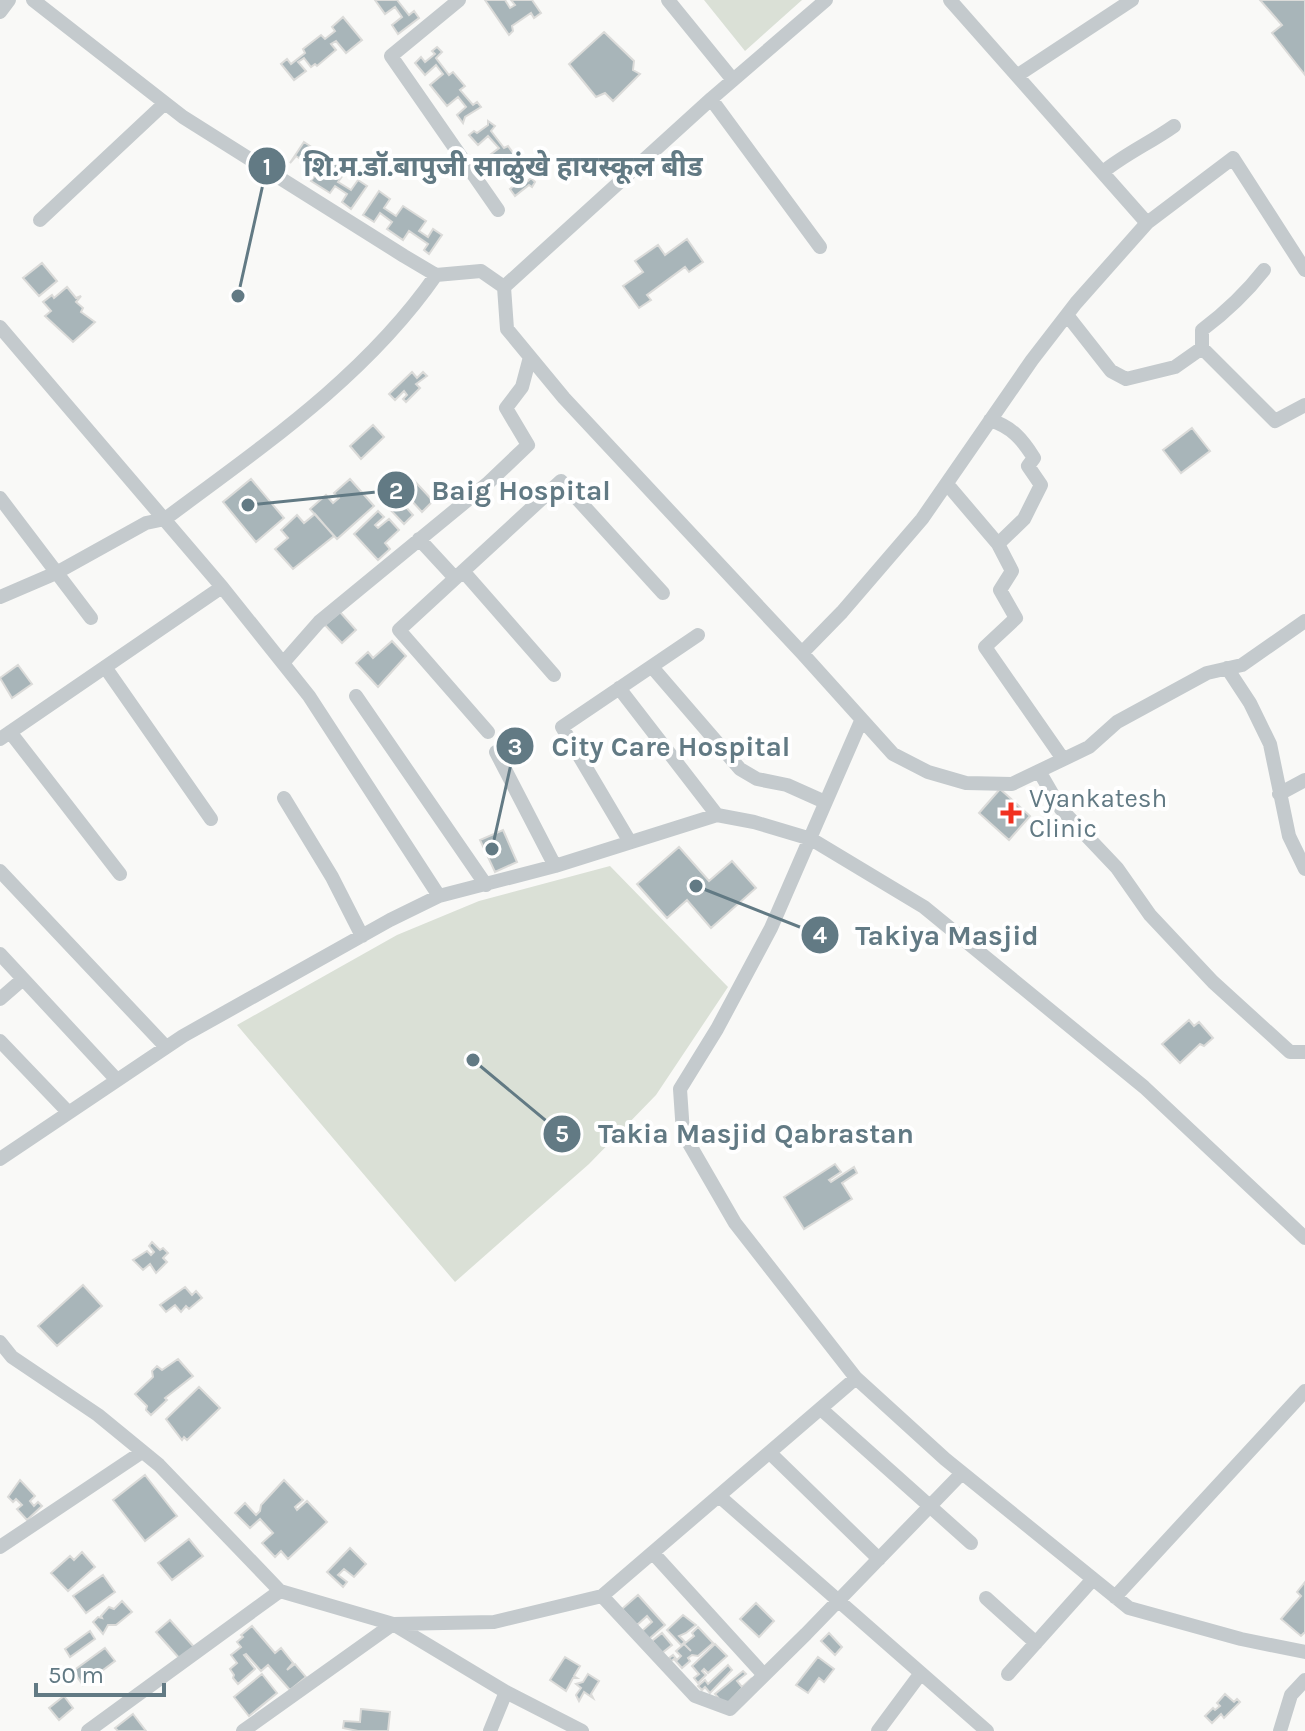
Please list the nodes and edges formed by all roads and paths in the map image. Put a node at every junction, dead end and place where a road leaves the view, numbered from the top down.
1 (9, 0) edge
2 (33, 0) edge
3 (459, 0) edge
4 (668, 0) edge
5 (826, 0) edge
6 (950, 0) edge
7 (1132, 0) edge
8 (0, 12) edge
9 (1018, 75) junction
10 (733, 80) junction
11 (711, 99) junction
12 (165, 103) junction
13 (1174, 126) dead end
14 (1103, 172) junction
15 (498, 210) dead end
16 (40, 220) dead end
17 (1147, 223) junction
18 (820, 247) dead end
19 (1264, 270) dead end
20 (1305, 270) edge
21 (436, 275) junction
22 (504, 287) junction
23 (1067, 315) junction
24 (0, 327) edge
25 (1202, 348) junction
26 (530, 357) junction
27 (1305, 405) edge
28 (990, 420) junction
29 (947, 484) junction
30 (0, 498) edge
31 (165, 519) junction
32 (419, 539) junction
33 (998, 544) junction
34 (56, 573) junction
35 (459, 574) junction
36 (222, 587) junction
37 (663, 593) dead end
38 (0, 597) edge
39 (91, 618) dead end
40 (1305, 621) edge
41 (698, 635) dead end
42 (802, 653) junction
43 (283, 663) junction
44 (105, 667) junction
45 (652, 667) junction
46 (1227, 668) junction
47 (554, 675) dead end
48 (619, 688) junction
49 (356, 696) dead end
50 (861, 721) junction
51 (488, 732) dead end
52 (5, 735) edge
53 (496, 752) dead end
54 (1063, 759) junction
55 (1039, 771) junction
56 (1305, 780) edge
57 (1279, 794) junction
58 (284, 798) dead end
59 (825, 802) junction
60 (717, 815) junction
61 (211, 819) dead end
62 (811, 839) junction
63 (630, 842) junction
64 (555, 866) junction
65 (1305, 869) edge
66 (0, 871) edge
67 (120, 874) dead end
68 (486, 885) junction
69 (439, 896) junction
70 (362, 936) junction
71 (0, 954) edge
72 (23, 979) junction
73 (0, 999) edge
74 (0, 1041) edge
75 (166, 1047) junction
76 (1305, 1052) edge
77 (116, 1079) junction
78 (68, 1112) junction
79 (0, 1159) edge
80 (1305, 1238) edge
81 (0, 1342) edge
82 (856, 1378) junction
83 (1305, 1391) edge
84 (821, 1409) junction
85 (142, 1452) junction
86 (770, 1453) junction
87 (962, 1473) junction
88 (719, 1496) junction
89 (930, 1506) junction
90 (971, 1543) dead end
91 (0, 1547) edge
92 (653, 1553) junction
93 (879, 1559) junction
94 (1093, 1579) junction
95 (280, 1591) junction
96 (602, 1596) junction
97 (1115, 1597) junction
98 (986, 1598) dead end
99 (838, 1601) junction
100 (393, 1624) junction
101 (1036, 1643) junction
102 (1305, 1652) edge
103 (921, 1673) junction
104 (1008, 1674) dead end
105 (764, 1675) junction
106 (1305, 1680) edge
107 (506, 1692) junction
108 (88, 1731) edge
109 (243, 1731) edge
110 (490, 1731) edge
111 (582, 1731) edge
112 (878, 1731) edge
113 (987, 1731) edge
114 (1280, 1731) edge

1 - 8 street
2 - 12 street
3 - 15 street
4 - 10 street
5 - 10 street
6 - 9 street
7 - 9 street
9 - 14 street
10 - 11 street
11 - 18 street
11 - 22 street
12 - 16 street
12 - 21 street
13 - 14 street
14 - 17 street
17 - 20 street
17 - 23 street
19 - 25 street
21 - 22 street
21 - 31 street
22 - 26 street
23 - 25 street
23 - 28 street
24 - 31 street
25 - 27 street
26 - 32 street
26 - 42 street
28 - 29 street
28 - 33 street
29 - 33 street
29 - 42 street
30 - 34 street
31 - 34 street
31 - 36 street
32 - 35 street
32 - 43 street
33 - 54 street
34 - 38 street
34 - 39 street
35 - 37 street
35 - 47 street
35 - 51 street
36 - 43 street
36 - 44 street
40 - 46 street
41 - 45 street
42 - 50 street
43 - 69 street
44 - 52 street
44 - 61 street
45 - 48 street
45 - 59 street
46 - 54 street
46 - 57 street
48 - 60 street
48 - 63 street
49 - 68 street
50 - 55 street
50 - 59 street
52 - 67 street
53 - 64 street
54 - 55 street
55 - 76 street
56 - 57 street
57 - 65 street
58 - 70 street
59 - 62 street
60 - 62 street
60 - 63 street
62 - 80 street
62 - 82 street
63 - 64 street
64 - 68 street
66 - 75 street
68 - 69 street
69 - 70 street
70 - 75 street
71 - 72 street
72 - 73 street
72 - 77 street
74 - 78 street
75 - 77 street
77 - 78 street
78 - 79 street
81 - 85 street
82 - 84 street
82 - 87 street
83 - 97 street
84 - 86 street
84 - 89 street
85 - 91 street
85 - 95 street
86 - 88 street
86 - 93 street
87 - 89 street
87 - 94 street
88 - 92 street
88 - 99 street
89 - 90 street
89 - 93 street
92 - 96 street
92 - 105 street
93 - 99 street
94 - 97 street
94 - 101 street
95 - 100 street
95 - 108 street
96 - 100 street
96 - 105 street
97 - 102 street
98 - 101 street
99 - 103 street
99 - 105 street
100 - 107 street
100 - 109 street
101 - 104 street
103 - 112 street
103 - 113 street
106 - 114 street
107 - 110 street
107 - 111 street

